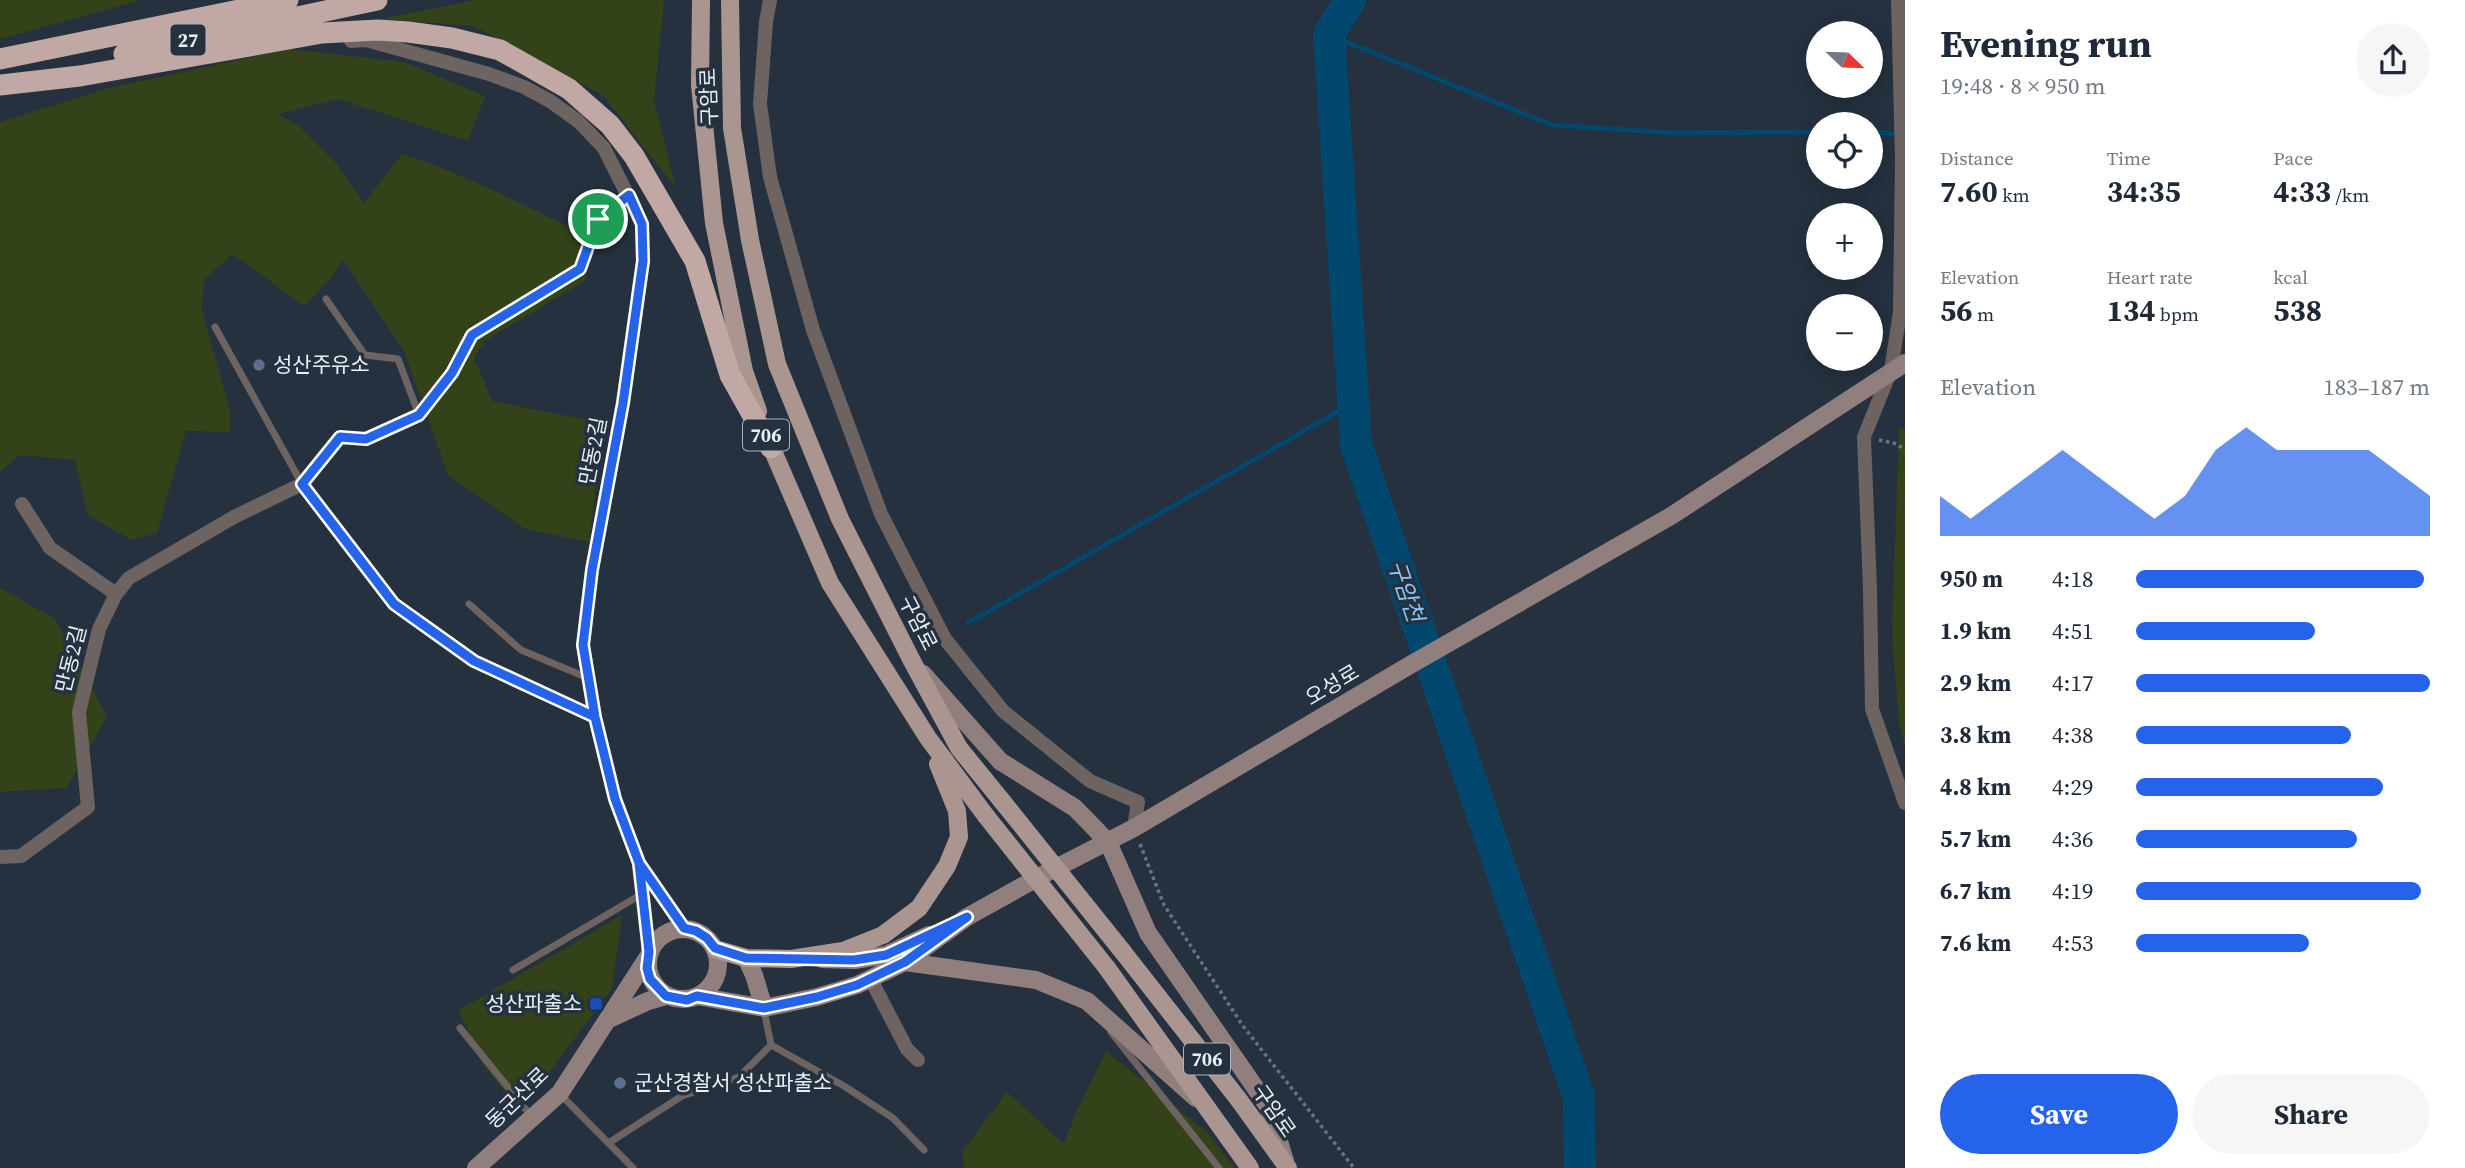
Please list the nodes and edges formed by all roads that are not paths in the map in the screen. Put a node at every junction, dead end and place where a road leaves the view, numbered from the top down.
1 (288, 0) edge
2 (377, 0) edge
3 (701, 0) edge
4 (730, 0) edge
5 (770, 0) edge
6 (1898, 0) edge
7 (336, 41) dead end
8 (0, 59) edge
9 (0, 85) edge
10 (629, 195) junction
11 (326, 299) dead end
12 (215, 327) dead end
13 (1898, 367) edge
14 (419, 415) junction
15 (771, 448) junction
16 (302, 484) junction
17 (22, 504) dead end
18 (116, 594) junction
19 (469, 604) dead end
20 (912, 661) junction
21 (588, 678) junction
22 (595, 717) junction
23 (928, 738) junction
24 (1905, 803) edge
25 (1134, 828) junction
26 (1108, 842) junction
27 (0, 857) edge
28 (639, 863) junction
29 (642, 894) junction
30 (967, 917) junction
31 (684, 928) junction
32 (715, 948) junction
33 (648, 955) junction
34 (746, 958) junction
35 (791, 959) junction
36 (905, 962) junction
37 (513, 970) dead end
38 (870, 978) junction
39 (666, 996) junction
40 (697, 996) junction
41 (1087, 1002) junction
42 (764, 1008) junction
43 (607, 1020) junction
44 (460, 1028) dead end
45 (771, 1045) junction
46 (918, 1060) dead end
47 (560, 1093) junction
48 (1203, 1104) junction
49 (532, 1118) junction
50 (610, 1142) junction
51 (924, 1150) dead end
52 (1287, 1167) edge
53 (476, 1168) edge
54 (633, 1168) edge
55 (1219, 1168) edge
56 (1250, 1168) edge

1 - 8 highway, 27
2 - 9 highway, 27
3 - 15 main road, 구암로 / 706
4 - 20 main road, 구암로 / 706
5 - 25 street
6 - 13 street
7 - 10 street, 만동2길
9 - 15 highway
10 - 14 lane, 만동2길
10 - 21 street, 만동2길
11 - 14 lane
12 - 16 lane
13 - 24 street
13 - 25 main road, 오성로
14 - 16 lane, 만동2길
15 - 23 main road, 구암로 / 706
16 - 18 street, 만동2길
16 - 22 street
17 - 18 street
18 - 27 street, 만동2길
19 - 21 lane
20 - 26 main road
20 - 52 main road, 구암로 / 706, bridge
21 - 22 street, 만동2길
22 - 28 street, 만동2길
23 - 35 main road
23 - 48 main road, 구암로 / 706, bridge
25 - 26 main road, 오성로
26 - 30 main road, 오성로
26 - 52 main road
28 - 29 street
28 - 31 street
29 - 33 street
29 - 37 lane
30 - 35 main road
30 - 36 main road, 오성로
31 - 32 main road
31 - 33 main road
32 - 34 main road
32 - 40 main road
33 - 39 main road
33 - 43 main road, 동군산로
34 - 35 main road
34 - 42 main road
36 - 38 main road, 오성로
36 - 41 main road
38 - 42 main road, 오성로
38 - 46 street
39 - 40 main road
39 - 43 main road
40 - 42 main road
41 - 48 main road
41 - 55 lane
42 - 45 lane
43 - 47 main road, 동군산로
44 - 49 lane
45 - 50 lane
45 - 51 lane
47 - 49 main road, 동군산로
47 - 50 lane
48 - 56 main road, 구암로 / 706
49 - 53 main road, 동군산로
50 - 54 lane

